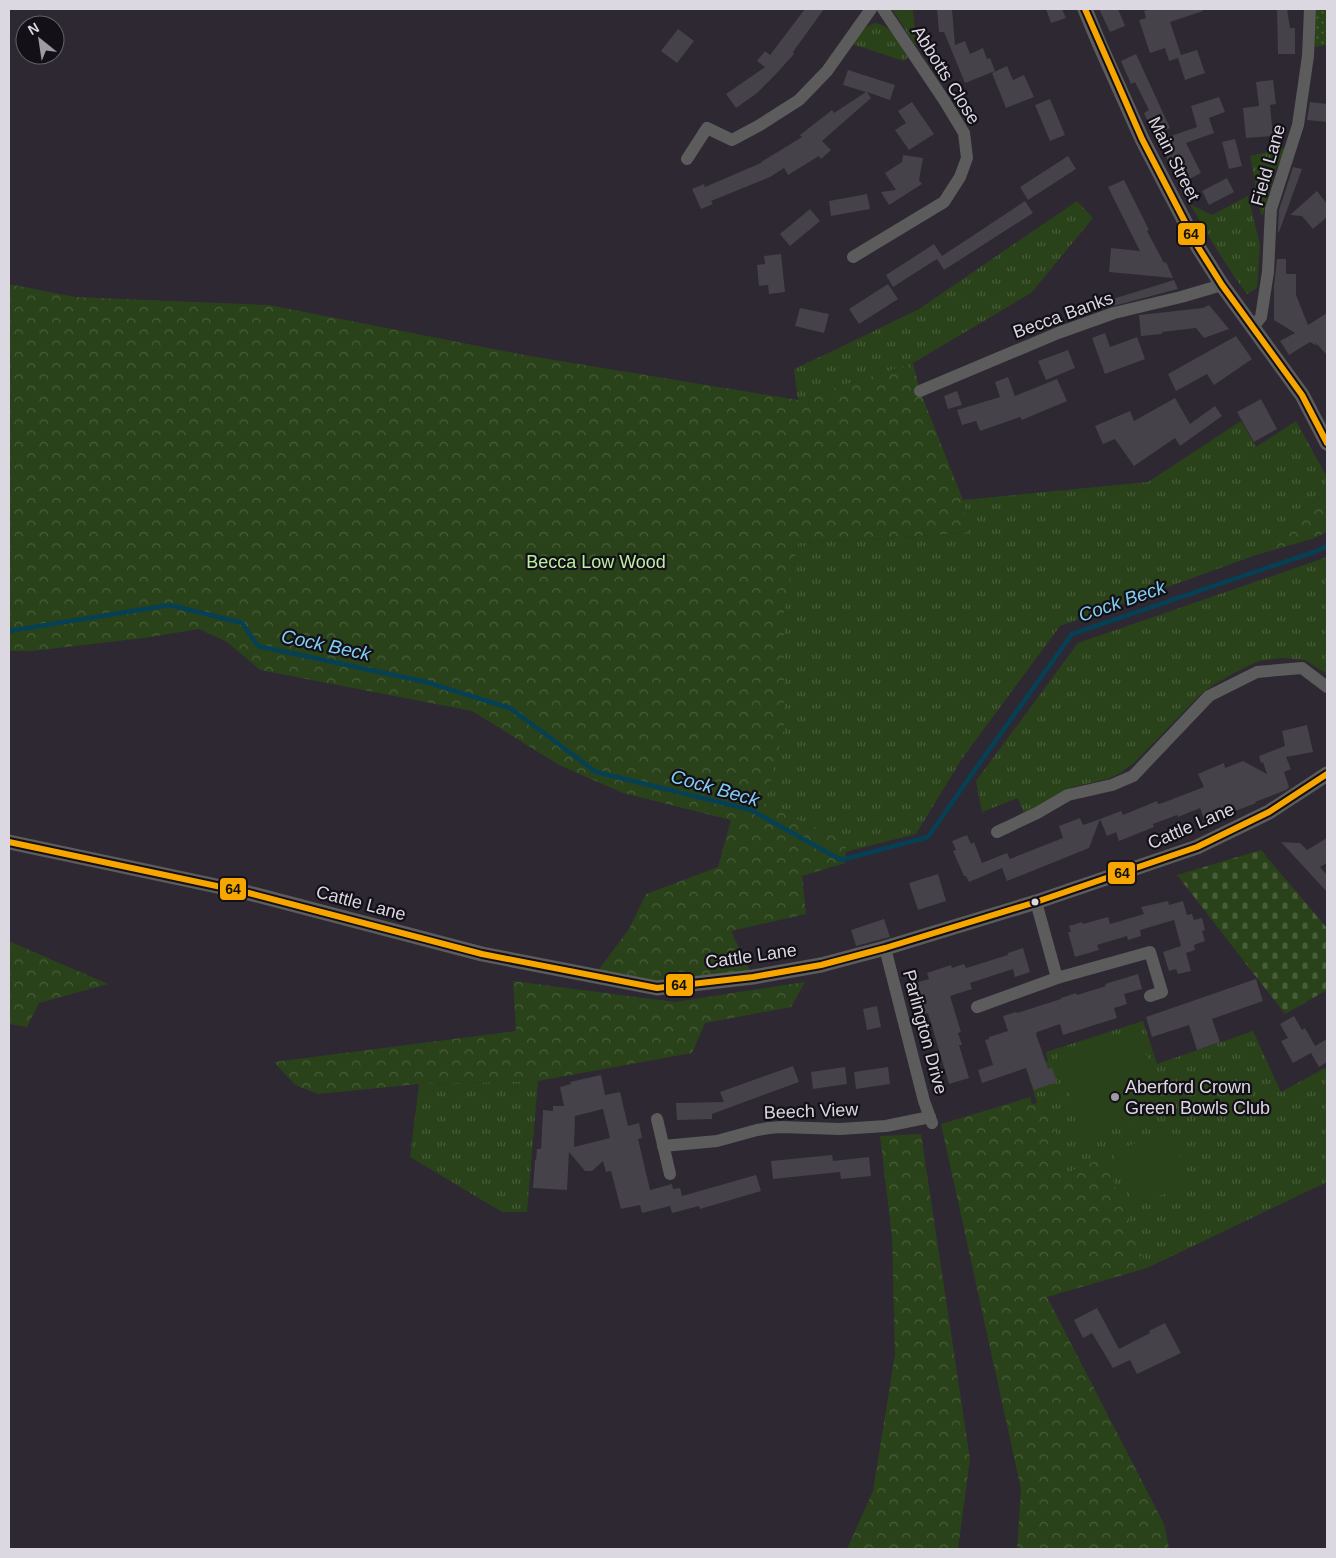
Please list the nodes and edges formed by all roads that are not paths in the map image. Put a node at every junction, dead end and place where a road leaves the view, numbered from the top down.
1 (871, 9) edge
2 (883, 9) edge
3 (1086, 9) edge
4 (1310, 9) edge
5 (687, 160) dead end
6 (853, 257) dead end
7 (1222, 285) junction
8 (1253, 327) junction
9 (920, 391) dead end
10 (1327, 443) edge
11 (1327, 686) edge
12 (1327, 774) edge
13 (997, 832) dead end
14 (9, 842) edge
15 (1036, 902) junction
16 (885, 948) junction
17 (1058, 978) junction
18 (1150, 996) dead end
19 (977, 1007) dead end
20 (657, 1119) dead end
21 (931, 1120) joint
22 (663, 1146) junction
23 (670, 1174) dead end

1 - 5 street
2 - 6 street, Abbotts Close
3 - 7 street, Main Street
4 - 8 street, Field Lane
7 - 8 street, Main Street
7 - 9 street, Becca Banks
8 - 10 street, Main Street
11 - 13 street
12 - 15 street, Cattle Lane
14 - 16 street, Cattle Lane
15 - 16 street, Cattle Lane
15 - 17 street
16 - 21 street, Parlington Drive
17 - 18 street
17 - 19 street
20 - 22 street
21 - 22 street, Beech View
22 - 23 street

